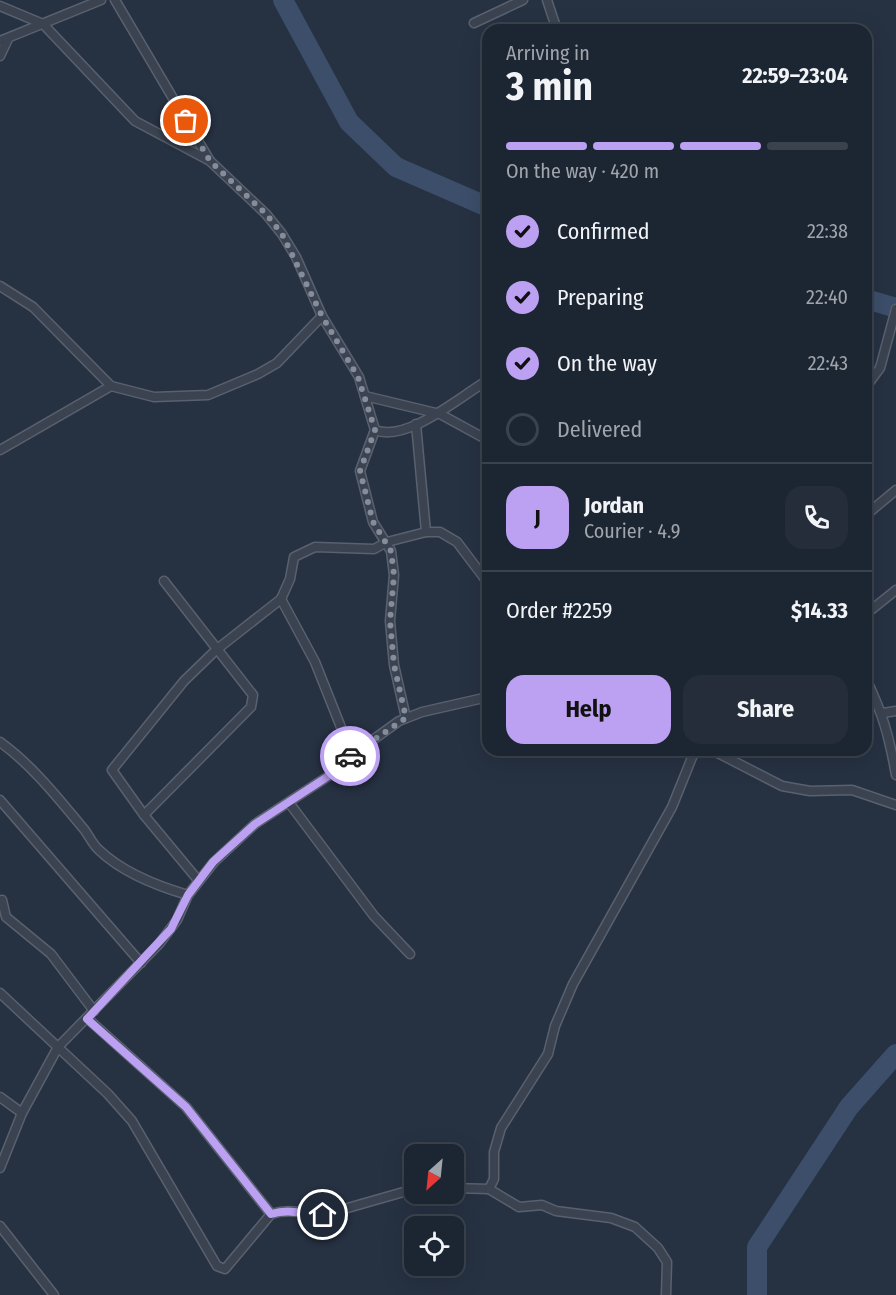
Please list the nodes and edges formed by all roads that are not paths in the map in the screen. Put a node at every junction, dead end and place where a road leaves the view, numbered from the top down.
1 (102, 0) edge
2 (115, 0) edge
3 (523, 0) edge
4 (547, 0) edge
5 (0, 6) edge
6 (474, 23) dead end
7 (43, 24) junction
8 (555, 24) edge
9 (4, 40) edge
10 (0, 56) edge
11 (210, 161) junction
12 (0, 286) edge
13 (896, 309) edge
14 (322, 316) junction
15 (872, 379) edge
16 (482, 384) edge
17 (111, 386) junction
18 (365, 396) junction
19 (440, 414) junction
20 (416, 424) junction
21 (375, 430) junction
22 (482, 436) dead end
23 (0, 450) edge
24 (896, 490) edge
25 (872, 510) edge
26 (426, 532) junction
27 (387, 542) junction
28 (482, 575) edge
29 (164, 580) dead end
30 (896, 590) edge
31 (281, 599) junction
32 (872, 609) edge
33 (216, 650) junction
34 (872, 691) edge
35 (482, 698) edge
36 (896, 711) edge
37 (883, 713) junction
38 (406, 718) junction
39 (0, 742) edge
40 (352, 755) junction
41 (693, 756) edge
42 (724, 756) edge
43 (896, 775) edge
44 (0, 800) edge
45 (290, 804) junction
46 (896, 805) edge
47 (144, 815) junction
48 (198, 880) junction
49 (188, 895) junction
50 (2, 900) dead end
51 (410, 954) dead end
52 (141, 963) junction
53 (0, 993) edge
54 (94, 1011) junction
55 (87, 1019) junction
56 (58, 1047) junction
57 (0, 1097) edge
58 (22, 1113) junction
59 (0, 1167) edge
60 (464, 1188) edge
61 (489, 1189) junction
62 (404, 1192) edge
63 (271, 1214) junction
64 (0, 1226) edge
65 (54, 1295) edge
66 (666, 1295) edge

1 - 7 street
2 - 11 street
3 - 6 street
4 - 8 street
5 - 7 street
7 - 9 street
7 - 11 street
9 - 10 street
11 - 14 street
12 - 17 street
13 - 15 street
14 - 17 street
14 - 18 street
16 - 19 street
17 - 23 street
18 - 19 street
18 - 21 street
19 - 20 street
19 - 22 street
20 - 21 street
20 - 26 street
21 - 27 street
24 - 25 street
26 - 27 street
26 - 28 street
27 - 31 street
27 - 38 street
29 - 33 street
30 - 32 street
31 - 33 street
31 - 40 street
33 - 47 street
33 - 47 street
34 - 37 street
35 - 38 street
36 - 37 street
37 - 43 street
38 - 40 street
39 - 49 street
40 - 45 street
41 - 61 street
42 - 46 street
44 - 52 street
45 - 48 street
45 - 51 street
47 - 48 street
48 - 49 street
49 - 52 street
50 - 54 street
52 - 54 street
53 - 56 street
54 - 55 street
55 - 56 street
55 - 63 street
56 - 58 street
56 - 63 street
57 - 58 street
58 - 59 street
60 - 61 street
61 - 66 street
62 - 63 street
64 - 65 street

